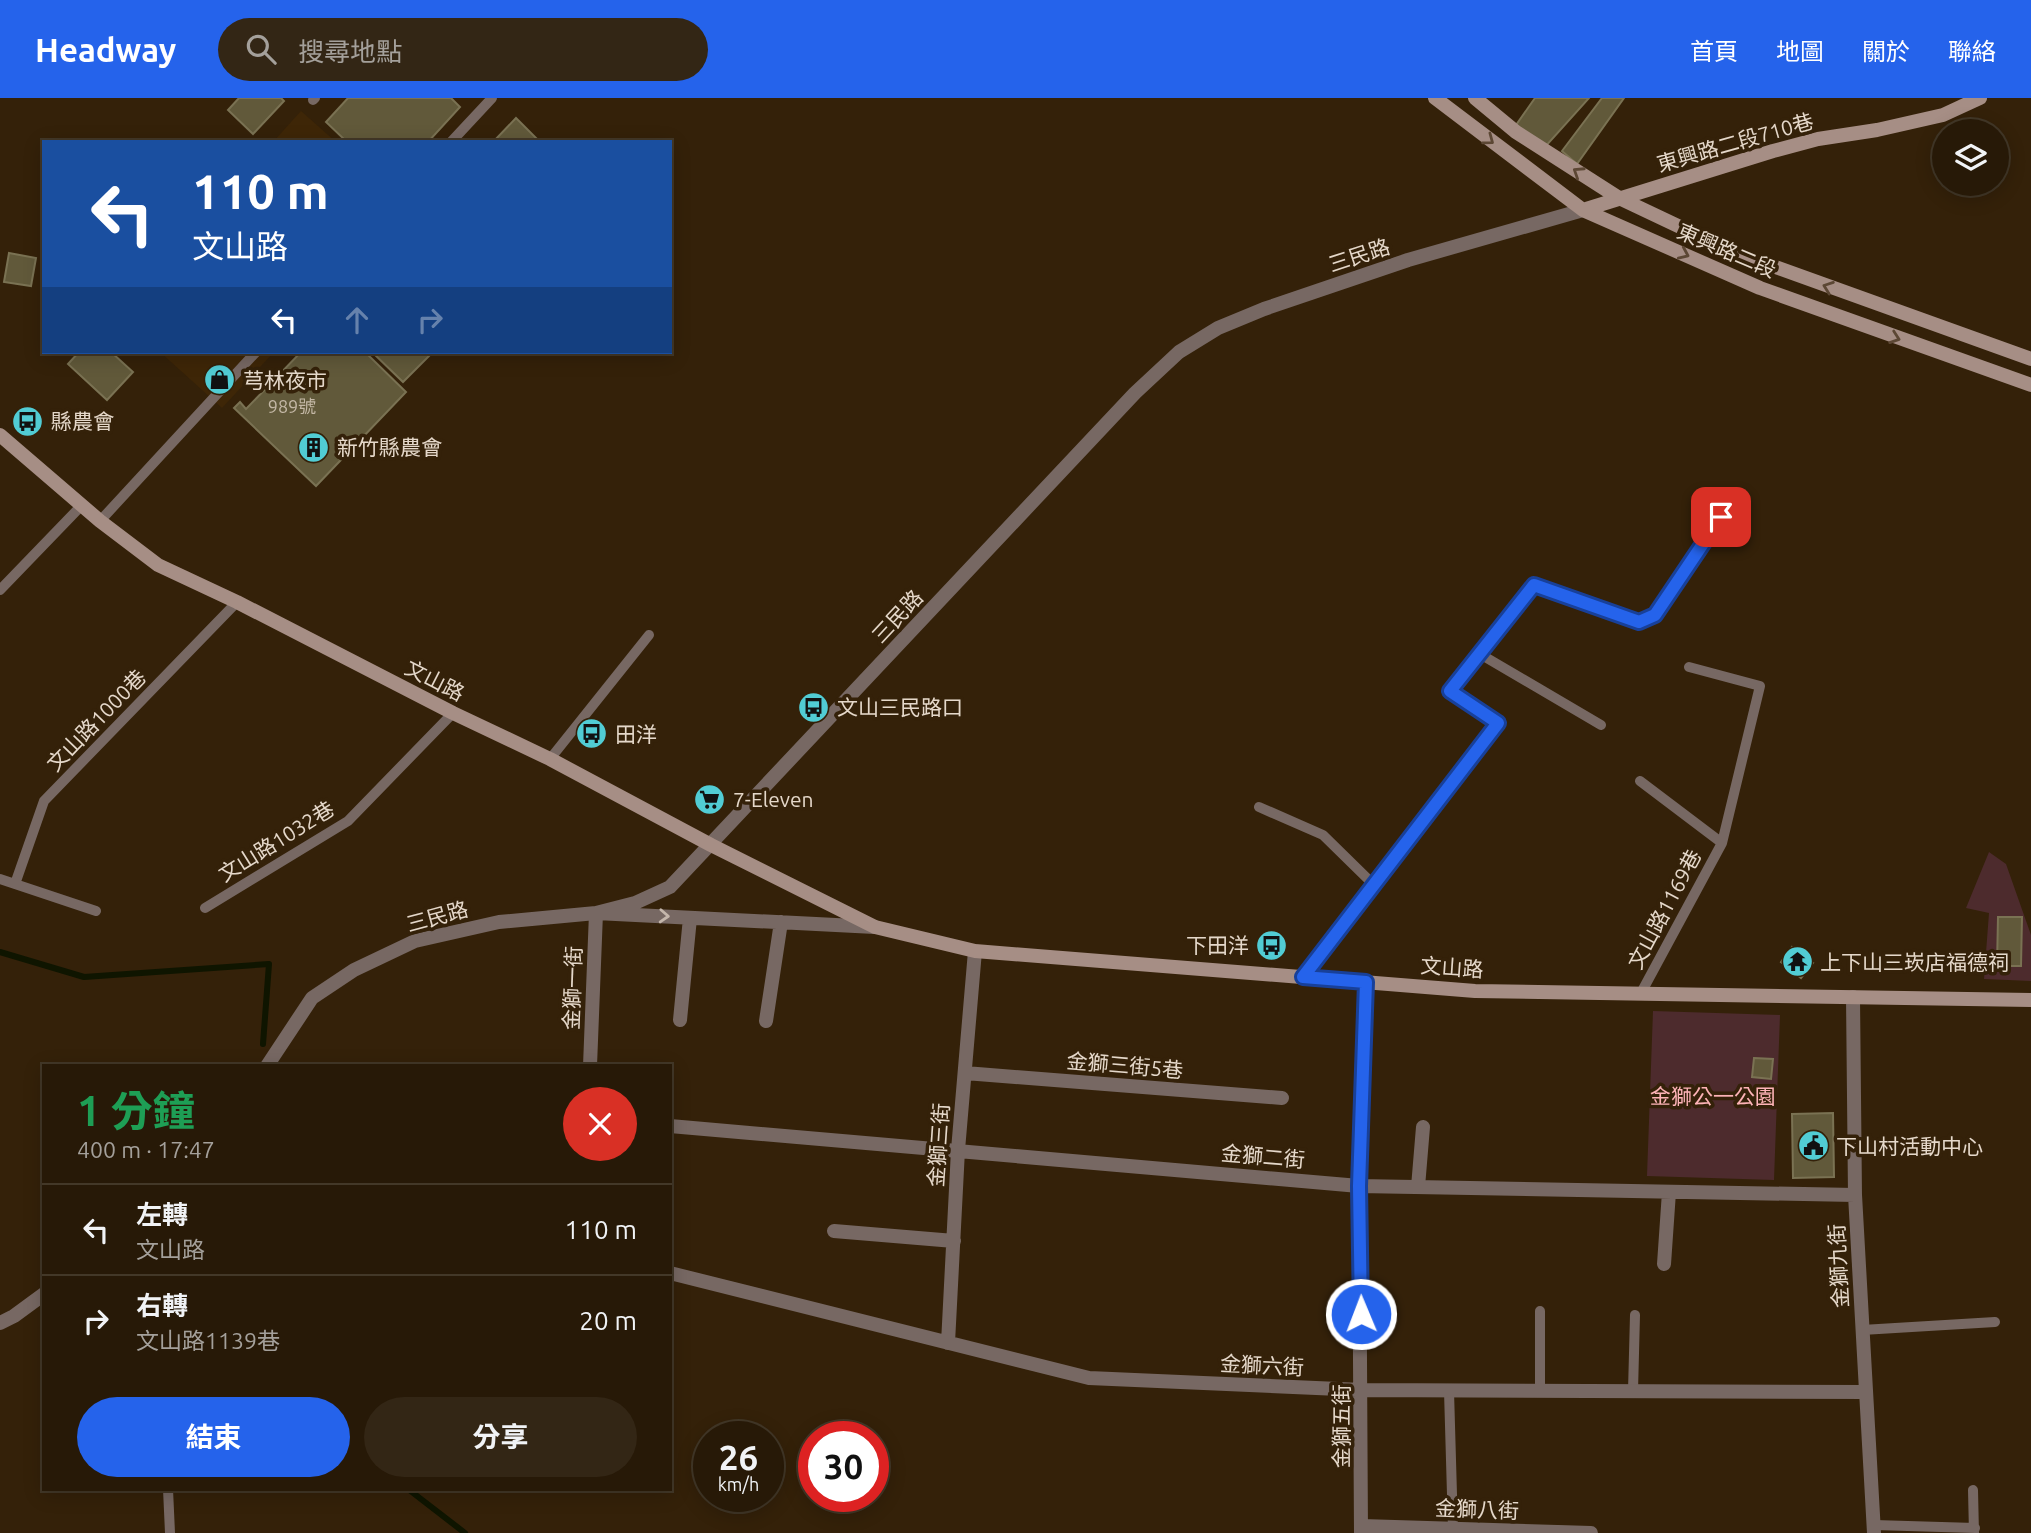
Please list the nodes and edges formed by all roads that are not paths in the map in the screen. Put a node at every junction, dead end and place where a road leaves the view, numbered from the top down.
1 (474, 98) edge
2 (492, 98) edge
3 (1435, 98) edge
4 (1475, 98) edge
5 (1980, 98) edge
6 (483, 107) junction
7 (453, 140) edge
8 (1619, 198) junction
9 (1583, 210) junction
10 (254, 354) edge
11 (2031, 359) edge
12 (2031, 385) edge
13 (0, 435) edge
14 (82, 505) junction
15 (1721, 517) dead end
16 (100, 521) junction
17 (0, 590) edge
18 (237, 602) junction
19 (649, 635) dead end
20 (1480, 654) junction
21 (1689, 667) dead end
22 (453, 713) junction
23 (1601, 725) dead end
24 (550, 759) junction
25 (1640, 781) dead end
26 (1259, 807) dead end
27 (1722, 843) junction
28 (711, 845) junction
29 (0, 879) edge
30 (15, 884) junction
31 (1374, 885) junction
32 (205, 908) dead end
33 (96, 911) dead end
34 (596, 913) junction
35 (690, 918) junction
36 (780, 922) junction
37 (875, 927) junction
38 (975, 951) junction
39 (1303, 977) junction
40 (1366, 982) junction
41 (1641, 993) junction
42 (1853, 997) junction
43 (2031, 1000) edge
44 (680, 1020) dead end
45 (766, 1021) dead end
46 (268, 1064) edge
47 (590, 1064) edge
48 (965, 1073) junction
49 (1282, 1098) dead end
50 (672, 1126) edge
51 (1423, 1127) dead end
52 (958, 1150) junction
53 (1359, 1186) junction
54 (1418, 1187) junction
55 (1669, 1192) junction
56 (1855, 1195) junction
57 (834, 1231) dead end
58 (954, 1241) junction
59 (1664, 1264) dead end
60 (672, 1274) edge
61 (42, 1295) edge
62 (1540, 1311) dead end
63 (1635, 1315) dead end
64 (0, 1322) edge
65 (1995, 1322) dead end
66 (1862, 1330) junction
67 (948, 1343) junction
68 (1362, 1390) junction
69 (1449, 1391) junction
70 (1540, 1391) junction
71 (1633, 1391) junction
72 (1866, 1392) junction
73 (1973, 1490) dead end
74 (168, 1491) edge
75 (1453, 1529) junction
76 (1874, 1529) edge
77 (1361, 1530) edge
78 (1975, 1530) edge
79 (170, 1533) edge
80 (1591, 1533) edge

1 - 6 lane
2 - 6 lane
3 -> 9 main road, 東興路二段
8 -> 4 main road, 東興路二段
5 - 8 main road, 東興路二段710巷
6 - 7 lane
8 - 9 main road, 東興路二段710巷
11 -> 8 main road, 東興路二段
9 -> 12 main road, 東興路二段
9 - 28 street, 三民路
10 - 16 lane
13 - 14 main road, 文山路
14 - 16 main road, 文山路
14 - 17 lane
15 - 20 lane
16 - 18 main road, 文山路
18 - 22 main road, 文山路
18 - 30 lane, 文山路1000巷
19 - 24 lane
20 - 23 lane
20 - 31 lane
21 - 27 lane, 文山路1169巷
22 - 24 main road, 文山路
22 - 32 lane, 文山路1032巷
24 - 28 main road, 文山路
25 - 27 lane, 文山路1169巷
26 - 31 lane
27 - 41 lane, 文山路1169巷
28 - 34 street, 三民路
28 - 37 main road, 文山路
29 - 30 lane
30 - 33 lane
31 - 39 lane
34 -> 35 street, 文山路
34 - 46 street, 三民路
34 - 47 street, 金獅一街
35 - 36 street, 文山路
35 - 44 street
36 - 37 street, 文山路
36 - 45 street
37 - 38 main road, 文山路
38 - 39 main road, 文山路
38 - 48 street, 金獅三街
39 - 40 main road, 文山路
40 - 41 main road, 文山路
40 - 53 street, 金獅五街
41 - 42 main road, 文山路
42 - 43 main road, 文山路
42 - 56 street, 金獅九街
48 - 49 street, 金獅三街5巷
48 - 52 street, 金獅三街
50 - 52 street, 金獅二街
51 - 54 street
52 - 53 street, 金獅二街
52 - 58 street, 金獅三街
53 - 54 street, 金獅二街
53 - 68 street, 金獅五街
54 - 55 street, 金獅二街
55 - 56 street, 金獅二街
55 - 59 street
56 - 66 street, 金獅九街
57 - 58 street
58 - 67 street, 金獅三街
60 - 67 street, 金獅六街
61 - 64 street
62 - 70 lane
63 - 71 lane
65 - 66 lane
66 - 72 street, 金獅九街
67 - 68 street, 金獅六街
68 - 69 street, 金獅六街
68 - 77 street, 金獅五街
69 - 70 street, 金獅六街
69 - 75 lane
70 - 71 street, 金獅六街
71 - 72 street, 金獅六街
72 - 76 street, 金獅九街
73 - 78 lane
74 - 79 lane
75 - 77 street, 金獅八街
75 - 80 street, 金獅八街
76 - 78 lane

